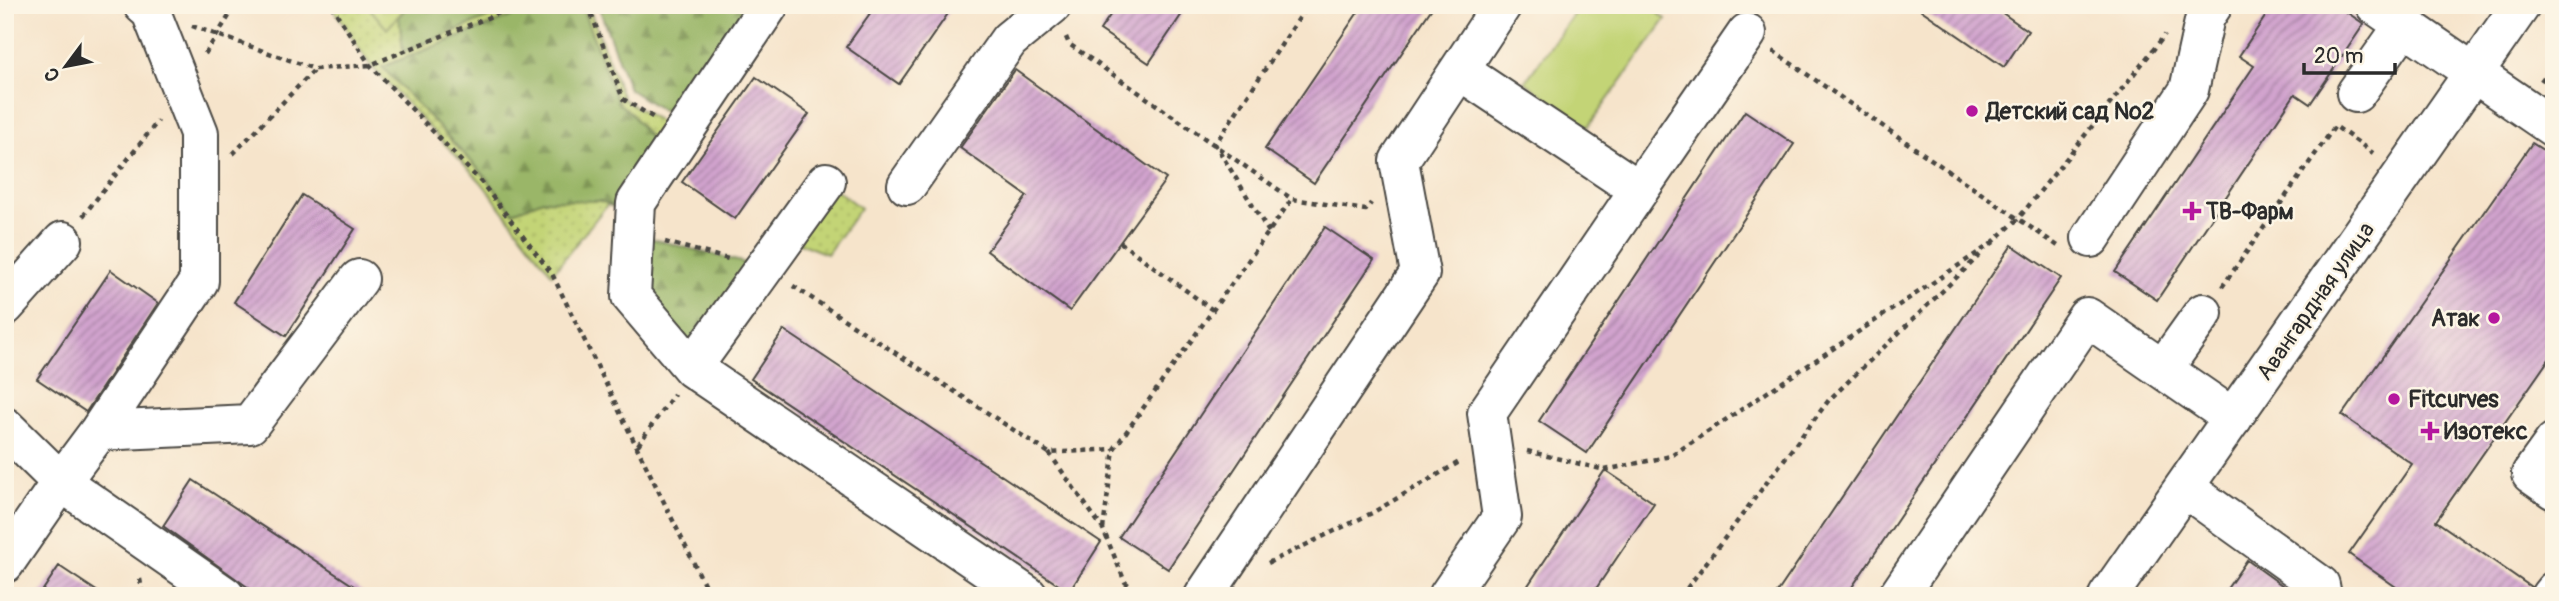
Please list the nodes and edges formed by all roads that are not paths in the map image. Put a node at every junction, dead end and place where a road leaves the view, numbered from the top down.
1 (769, 5) edge
2 (1502, 5) edge
3 (2521, 5) edge
4 (1052, 6) edge
5 (147, 8) edge
6 (2209, 11) edge
7 (2390, 15) edge
8 (1747, 33) road end
9 (1459, 70) junction
10 (2473, 73) junction
11 (2356, 93) dead end
12 (2554, 128) edge
13 (826, 183) dead end
14 (907, 185) dead end
15 (1639, 190) junction
16 (2091, 238) dead end
17 (63, 241) road end
18 (359, 279) dead end
19 (5, 306) edge
20 (2203, 313) road end
21 (692, 368) junction
22 (2163, 369) junction
23 (2233, 418) junction
24 (5, 427) edge
25 (99, 431) junction
26 (2554, 442) edge
27 (61, 482) junction
28 (2185, 488) junction
29 (2554, 490) edge
30 (5, 563) edge
31 (2554, 591) edge
32 (225, 596) edge
33 (1028, 596) edge
34 (1204, 596) edge
35 (1448, 596) edge
36 (1898, 596) edge
37 (2108, 596) edge
38 (2322, 596) edge
39 (2550, 596) edge

1 - 21 main road
2 - 9 main road
3 - 10 main road, Авангардная улица
4 - 14 main road
5 - 25 main road
6 - 16 main road
7 - 10 main road
7 - 11 main road
8 - 15 main road
9 - 15 main road
9 - 34 main road
10 - 12 main road
10 - 23 main road, Авангардная улица
13 - 21 main road
15 - 35 main road
17 - 19 main road
18 - 25 main road
20 - 22 main road
21 - 33 main road
22 - 23 main road
22 - 36 main road
23 - 28 main road, Авангардная улица
24 - 27 main road
25 - 27 main road
26 - 29 main road
27 - 30 main road
27 - 32 main road
28 - 37 main road, Авангардная улица
28 - 38 main road
31 - 39 main road

